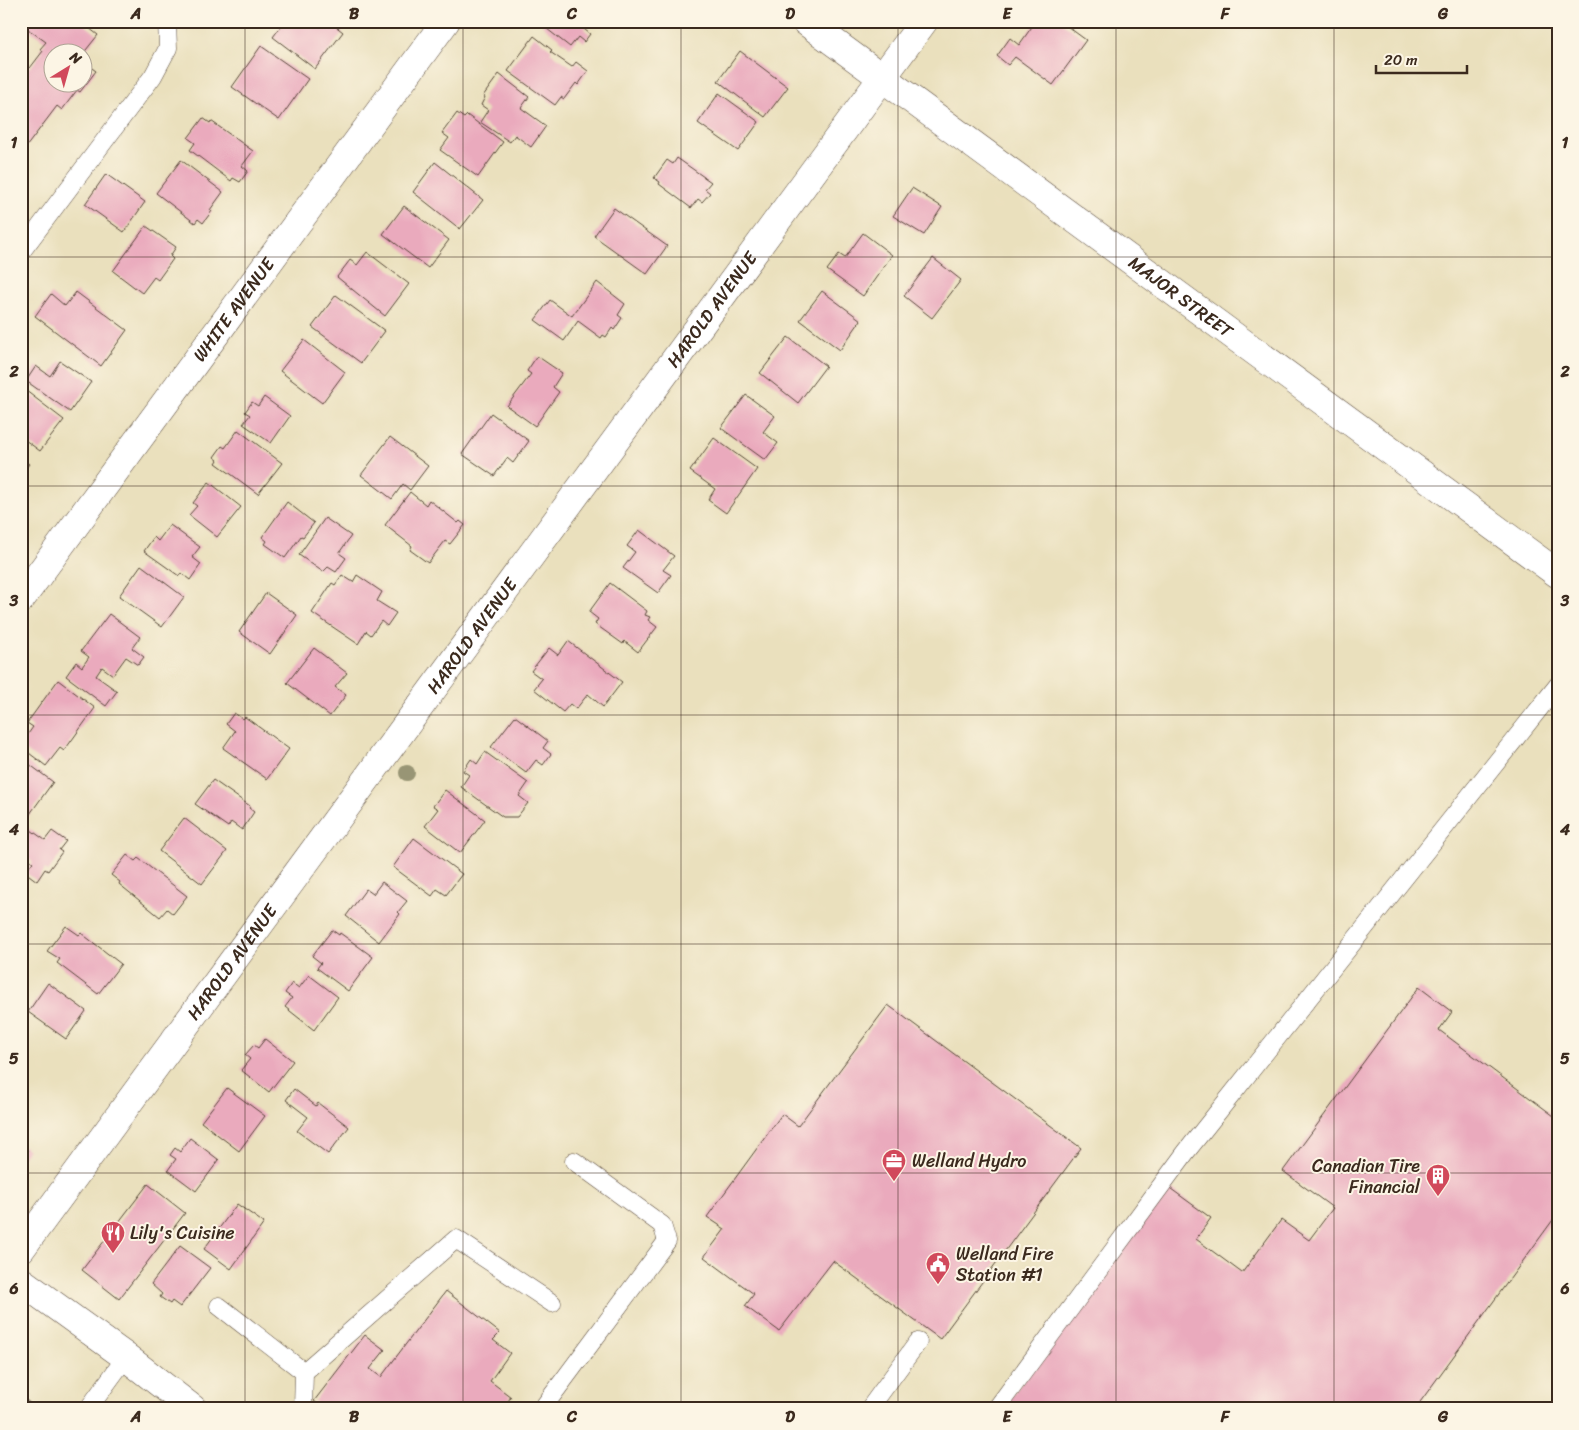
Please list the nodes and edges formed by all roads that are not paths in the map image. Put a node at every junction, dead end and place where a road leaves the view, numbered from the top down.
1 (167, 21) edge
2 (446, 21) edge
3 (805, 21) edge
4 (924, 21) edge
5 (882, 78) junction
6 (21, 252) edge
7 (1558, 574) edge
8 (21, 600) edge
9 (1558, 685) edge
10 (574, 1161) dead end
11 (21, 1250) edge
12 (21, 1281) edge
13 (552, 1303) dead end
14 (219, 1306) dead end
15 (918, 1342) dead end
16 (126, 1357) junction
17 (304, 1372) junction
18 (88, 1409) edge
19 (193, 1409) edge
20 (303, 1409) edge
21 (542, 1409) edge
22 (869, 1409) edge
23 (996, 1409) edge

1 - 6 lane
2 - 8 street, WHITE AVENUE
3 - 5 street, MAJOR STREET
4 - 5 street, HAROLD AVENUE
5 - 7 street, MAJOR STREET
5 - 11 street, HAROLD AVENUE
9 - 23 lane
10 - 21 lane
12 - 16 street
13 - 17 lane
14 - 17 lane
15 - 22 lane
16 - 18 lane
16 - 19 street
17 - 20 lane

